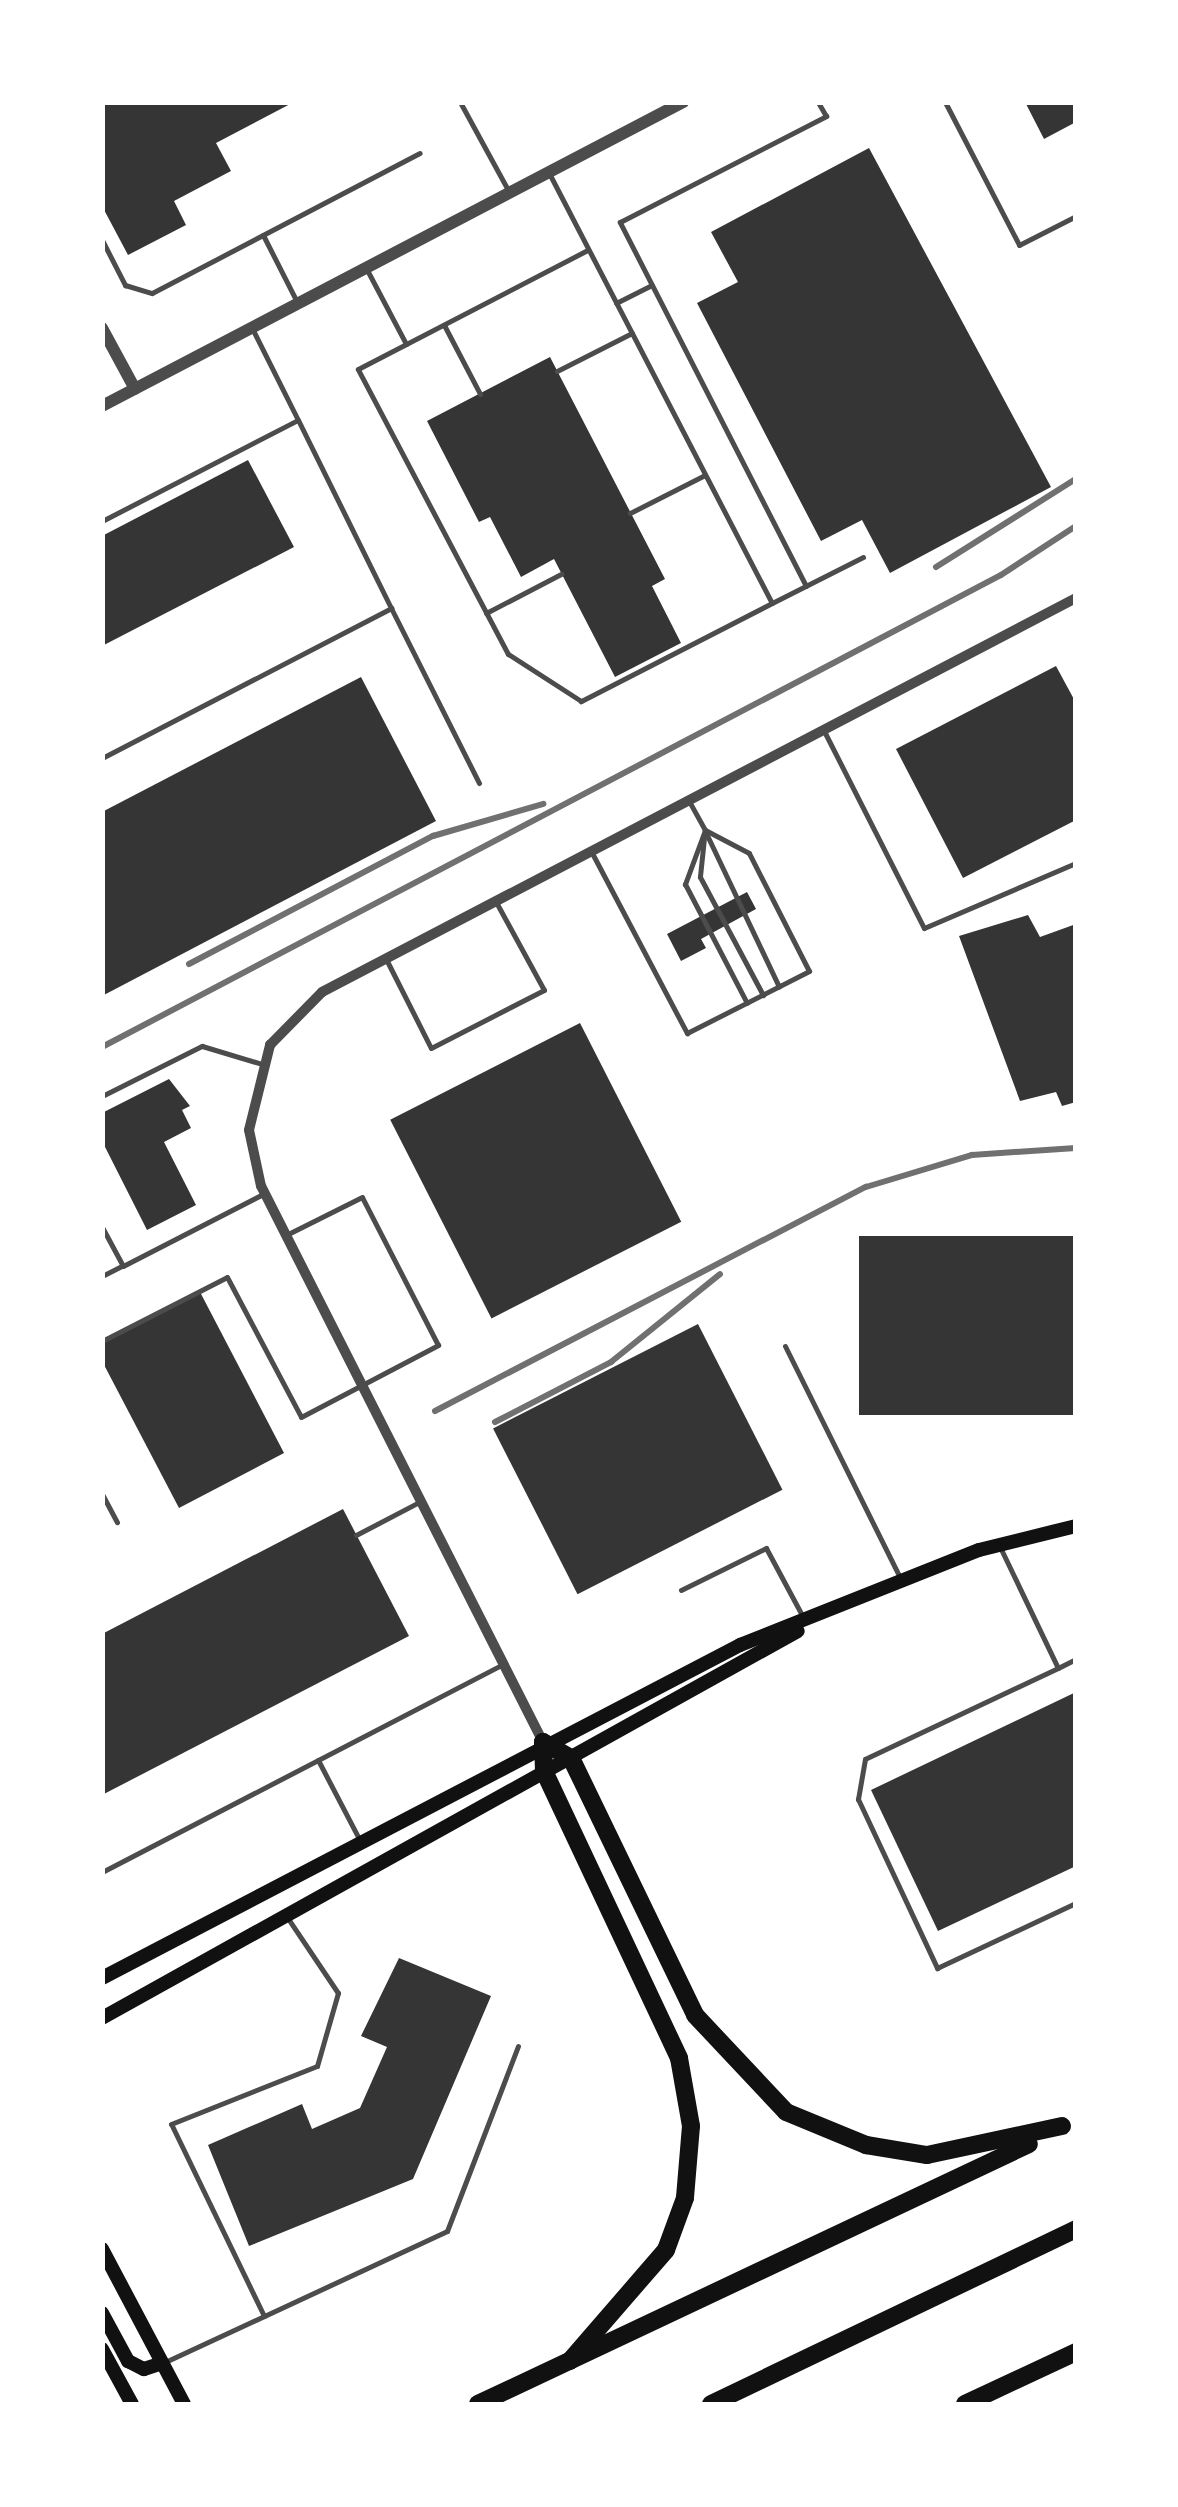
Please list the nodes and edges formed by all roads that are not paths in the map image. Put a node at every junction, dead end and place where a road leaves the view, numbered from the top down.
1 (460, 102) edge
2 (683, 102) edge
3 (818, 102) edge
4 (945, 102) edge
5 (420, 154) dead end
6 (548, 173) junction
7 (510, 193) junction
8 (1076, 216) edge
9 (263, 235) junction
10 (102, 240) edge
11 (588, 250) junction
12 (366, 268) junction
13 (652, 285) junction
14 (616, 303) junction
15 (298, 304) junction
16 (444, 325) junction
17 (102, 328) edge
18 (252, 328) junction
19 (632, 334) junction
20 (406, 344) junction
21 (557, 372) dead end
22 (135, 389) junction
23 (480, 394) dead end
24 (102, 406) edge
25 (298, 420) junction
26 (706, 474) junction
27 (630, 513) dead end
28 (102, 521) edge
29 (863, 557) dead end
30 (561, 574) dead end
31 (806, 586) junction
32 (1076, 598) edge
33 (772, 603) junction
34 (391, 608) junction
35 (486, 612) junction
36 (823, 728) junction
37 (102, 758) edge
38 (479, 783) dead end
39 (688, 799) junction
40 (705, 830) junction
41 (591, 850) junction
42 (1076, 863) edge
43 (496, 901) junction
44 (386, 958) junction
45 (779, 986) junction
46 (763, 994) junction
47 (747, 1002) junction
48 (260, 1069) junction
49 (102, 1096) edge
50 (265, 1193) junction
51 (102, 1226) edge
52 (286, 1235) junction
53 (123, 1266) junction
54 (102, 1276) edge
55 (102, 1341) edge
56 (785, 1346) dead end
57 (362, 1386) junction
58 (102, 1494) edge
59 (421, 1501) junction
60 (117, 1522) dead end
61 (1076, 1526) edge
62 (356, 1535) dead end
63 (999, 1544) junction
64 (901, 1580) junction
65 (681, 1590) dead end
66 (806, 1624) junction
67 (1076, 1659) edge
68 (504, 1664) junction
69 (1058, 1668) junction
70 (543, 1742) junction
71 (571, 1758) junction
72 (318, 1760) junction
73 (544, 1771) junction
74 (358, 1837) junction
75 (102, 1872) edge
76 (1076, 1903) edge
77 (289, 1920) junction
78 (102, 1978) edge
79 (102, 2018) edge
80 (518, 2046) dead end
81 (1069, 2123) edge
82 (1076, 2230) edge
83 (102, 2249) edge
84 (102, 2313) edge
85 (264, 2316) junction
86 (102, 2349) edge
87 (1076, 2352) edge
88 (570, 2361) junction
89 (162, 2364) junction
90 (132, 2404) edge
91 (184, 2404) edge
92 (478, 2404) edge
93 (710, 2404) edge
94 (965, 2404) edge

1 - 7 lane
2 - 6 street
3 - 13 lane
4 - 8 lane
5 - 9 lane
6 - 7 street
6 - 11 lane
7 - 12 street
9 - 10 lane
9 - 15 lane
11 - 14 lane
11 - 16 lane
12 - 15 street
12 - 20 lane
13 - 14 lane
13 - 31 lane
14 - 19 lane
15 - 18 street
16 - 20 lane
16 - 23 lane
17 - 22 street
18 - 22 street
18 - 25 lane
19 - 21 lane
19 - 26 lane
20 - 35 lane
22 - 24 street
25 - 28 lane
25 - 34 lane
26 - 27 lane
26 - 33 lane
29 - 31 lane
30 - 35 lane
31 - 33 lane
32 - 36 street
33 - 35 lane
34 - 37 lane
34 - 38 lane
36 - 39 street
36 - 42 lane
39 - 40 lane
39 - 41 street
40 - 45 lane
40 - 45 lane
40 - 46 lane
40 - 47 lane
41 - 43 street
41 - 47 lane
43 - 44 street
43 - 44 lane
44 - 48 street
45 - 46 lane
46 - 47 lane
48 - 49 lane
48 - 50 street
50 - 52 street
50 - 53 lane
51 - 53 lane
52 - 57 street
52 - 57 lane
53 - 54 lane
55 - 57 lane
56 - 64 lane
57 - 59 street
58 - 60 lane
59 - 62 lane
59 - 68 street
61 - 63 main road
63 - 64 main road
63 - 69 lane
64 - 66 main road
65 - 66 lane
66 - 70 main road
66 - 71 main road
67 - 69 lane
68 - 70 street
68 - 72 lane
69 - 76 lane
70 - 71 highway
70 - 73 highway
70 - 74 main road
71 - 73 main road
71 - 81 highway
72 - 74 lane
72 - 75 lane
73 - 77 main road
73 - 88 highway
74 - 78 main road
77 - 79 main road
77 - 85 lane
80 - 85 lane
81 - 88 highway
82 - 93 highway
83 - 89 main road
84 - 89 main road
85 - 89 lane
86 - 90 main road
87 - 94 highway
88 - 92 highway
89 - 91 main road

